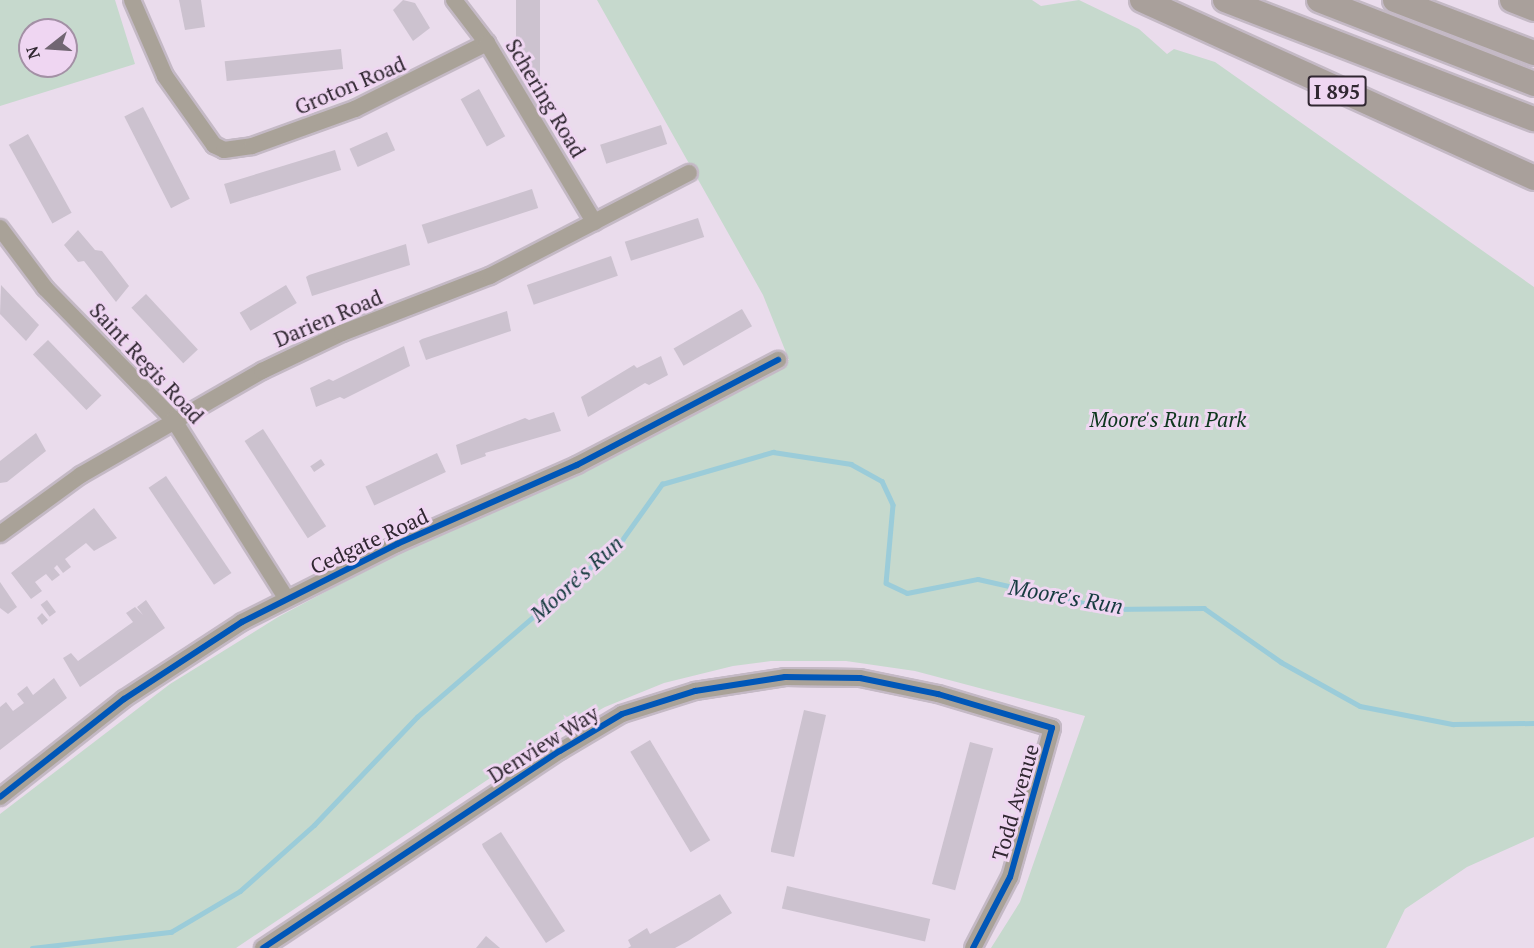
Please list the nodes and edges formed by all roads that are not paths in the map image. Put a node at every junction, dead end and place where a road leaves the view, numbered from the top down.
1 (132, 0) edge
2 (454, 0) edge
3 (1142, 0) edge
4 (1225, 0) edge
5 (1319, 0) edge
6 (1395, 0) edge
7 (1441, 0) edge
8 (1512, 0) edge
9 (1534, 9) edge
10 (488, 43) junction
11 (1530, 43) edge
12 (1534, 84) edge
13 (1534, 119) edge
14 (689, 173) dead end
15 (1534, 178) edge
16 (594, 222) junction
17 (0, 228) edge
18 (778, 360) dead end
19 (173, 419) junction
20 (0, 534) edge
21 (286, 598) junction
22 (1052, 728) joint
23 (0, 797) edge
24 (263, 948) edge
25 (973, 948) edge

1 - 10 street, Groton Road
2 - 10 street, Schering Road
3 - 15 highway, I 895
4 - 13 highway
5 - 12 highway
6 - 11 highway
7 - 11 highway
8 - 9 highway
10 - 16 street, Schering Road
14 - 16 street, Darien Road
16 - 19 street, Darien Road
17 - 19 street, Saint Regis Road
18 - 21 street, Cedgate Road
19 - 20 street, Darien Road
19 - 21 street, Saint Regis Road
21 - 23 street, Cedgate Road
22 - 24 street, Denview Way
22 - 25 street, Todd Avenue

